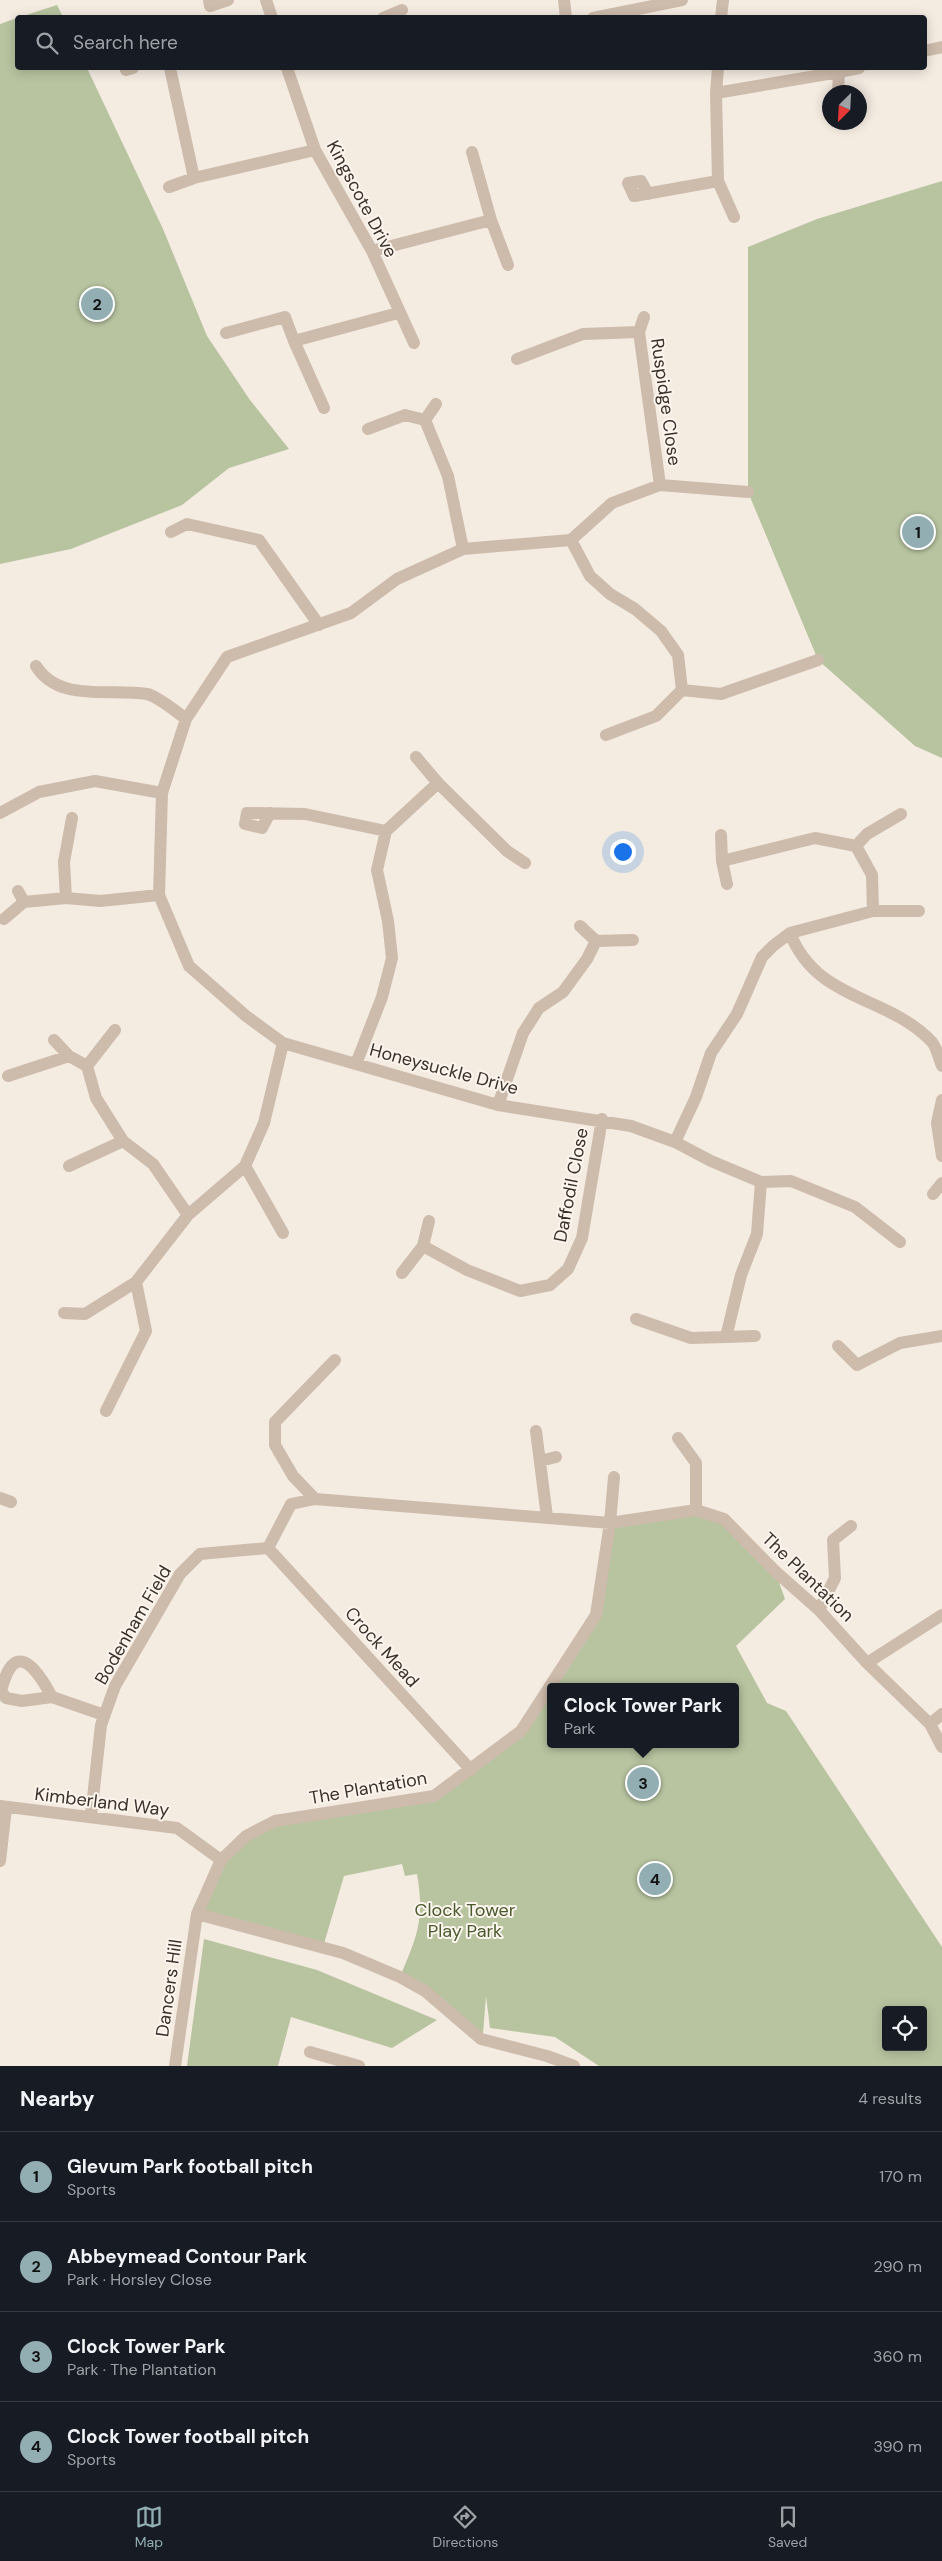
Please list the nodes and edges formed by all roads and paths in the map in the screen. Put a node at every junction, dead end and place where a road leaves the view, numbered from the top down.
1 (209, 0) edge
2 (228, 0) edge
3 (266, 0) edge
4 (564, 0) edge
5 (682, 0) edge
6 (723, 0) edge
7 (402, 10) dead end
8 (271, 15) edge
9 (390, 15) edge
10 (566, 15) edge
11 (608, 15) edge
12 (721, 15) edge
13 (942, 47) edge
14 (927, 50) edge
15 (170, 70) edge
16 (288, 70) edge
17 (718, 70) edge
18 (849, 70) edge
19 (839, 72) junction
20 (838, 85) edge
21 (716, 93) junction
22 (315, 150) junction
23 (472, 152) dead end
24 (194, 178) junction
25 (718, 181) junction
26 (628, 183) dead end
27 (169, 187) dead end
28 (734, 217) dead end
29 (491, 220) junction
30 (372, 251) junction
31 (508, 266) dead end
32 (398, 313) junction
33 (644, 317) dead end
34 (639, 332) junction
35 (226, 333) dead end
36 (294, 341) junction
37 (414, 343) dead end
38 (517, 359) dead end
39 (436, 404) dead end
40 (324, 408) dead end
41 (425, 420) junction
42 (368, 429) dead end
43 (660, 485) junction
44 (748, 492) dead end
45 (172, 532) dead end
46 (571, 540) junction
47 (463, 549) junction
48 (319, 625) junction
49 (818, 660) dead end
50 (36, 666) dead end
51 (682, 690) junction
52 (186, 718) junction
53 (606, 735) dead end
54 (416, 757) dead end
55 (438, 782) junction
56 (162, 793) junction
57 (0, 813) edge
58 (247, 813) dead end
59 (901, 814) dead end
60 (72, 818) dead end
61 (386, 831) junction
62 (721, 835) dead end
63 (856, 846) junction
64 (722, 861) junction
65 (525, 863) dead end
66 (727, 884) dead end
67 (159, 895) junction
68 (66, 898) junction
69 (873, 911) junction
70 (919, 911) dead end
71 (4, 918) dead end
72 (580, 926) dead end
73 (790, 933) junction
74 (632, 940) dead end
75 (596, 941) junction
76 (115, 1030) dead end
77 (54, 1040) dead end
78 (283, 1043) junction
79 (70, 1056) junction
80 (356, 1064) junction
81 (87, 1066) junction
82 (942, 1066) edge
83 (8, 1076) dead end
84 (942, 1100) edge
85 (498, 1105) junction
86 (602, 1119) junction
87 (123, 1141) junction
88 (674, 1142) junction
89 (942, 1156) edge
90 (69, 1166) dead end
91 (245, 1166) junction
92 (761, 1182) junction
93 (942, 1184) edge
94 (933, 1194) dead end
95 (188, 1215) junction
96 (429, 1221) dead end
97 (283, 1233) dead end
98 (900, 1242) dead end
99 (423, 1246) junction
100 (402, 1273) dead end
101 (136, 1282) junction
102 (64, 1313) dead end
103 (636, 1319) dead end
104 (755, 1336) dead end
105 (942, 1336) edge
106 (726, 1337) junction
107 (838, 1346) dead end
108 (334, 1360) dead end
109 (106, 1411) dead end
110 (536, 1431) dead end
111 (678, 1438) dead end
112 (556, 1456) dead end
113 (540, 1461) junction
114 (614, 1477) dead end
115 (315, 1498) junction
116 (696, 1510) junction
117 (547, 1517) junction
118 (610, 1523) junction
119 (851, 1526) dead end
120 (268, 1548) junction
121 (819, 1610) junction
122 (942, 1615) edge
123 (867, 1663) junction
124 (552, 1683) edge
125 (547, 1691) edge
126 (52, 1697) dead end
127 (942, 1714) edge
128 (104, 1715) junction
129 (930, 1724) junction
130 (942, 1747) edge
131 (470, 1770) junction
132 (3, 1807) edge
133 (91, 1816) junction
134 (221, 1860) junction
135 (0, 1861) edge
136 (197, 1914) junction
137 (310, 2052) dead end
138 (175, 2066) edge
139 (359, 2066) edge
140 (574, 2066) edge

1 - 2 street
3 - 8 street
4 - 10 street
5 - 11 street
6 - 12 street
7 - 9 street
13 - 14 street
15 - 24 street
16 - 22 street, Kingscote Drive
17 - 21 street
18 - 19 street
19 - 20 street
19 - 21 street
21 - 25 street
22 - 24 street
22 - 30 street, Kingscote Drive
23 - 29 street
24 - 27 street
25 - 26 street
25 - 28 street
29 - 30 street
29 - 31 street
30 - 32 street, Kingscote Drive
32 - 36 street
32 - 37 street, Kingscote Drive
33 - 34 street
34 - 38 street, Ruspidge Close
34 - 43 street, Ruspidge Close
35 - 36 street
36 - 40 street
39 - 41 street
41 - 42 street
41 - 47 street
43 - 44 street
43 - 46 street
45 - 48 street
46 - 47 street
46 - 51 street
47 - 48 street, Honeysuckle Drive
48 - 52 street, Honeysuckle Drive
49 - 51 street
50 - 52 street
51 - 53 street
52 - 56 street, Honeysuckle Drive
54 - 55 street
55 - 61 street
55 - 65 street
56 - 57 street
56 - 67 street, Honeysuckle Drive
58 - 61 street
59 - 63 street
60 - 68 street
61 - 80 street
62 - 64 street
63 - 64 street
63 - 69 street
64 - 66 street
67 - 68 street
67 - 78 street, Honeysuckle Drive
68 - 71 street
69 - 70 street
69 - 73 street
72 - 75 street
73 - 82 street
73 - 88 street
74 - 75 street
75 - 85 street
76 - 81 street
77 - 79 street
78 - 80 street, Honeysuckle Drive
78 - 91 street
79 - 81 street
79 - 83 street
80 - 85 street, Honeysuckle Drive
81 - 87 street
84 - 89 street
85 - 86 street, Honeysuckle Drive
86 - 88 street, Honeysuckle Drive
86 - 99 street, Daffodil Close
87 - 90 street
87 - 95 street
88 - 92 street, Honeysuckle Drive
91 - 95 street
91 - 97 street
92 - 98 street, Honeysuckle Drive
92 - 106 street
93 - 94 street
95 - 101 street
96 - 99 street
99 - 100 street
101 - 102 street
101 - 109 street
103 - 106 street
104 - 106 street
105 - 107 street
108 - 115 street
110 - 113 street
111 - 116 street
112 - 113 street
113 - 117 street
114 - 118 street
115 - 117 street, The Plantation
115 - 120 street, The Plantation
116 - 118 street, The Plantation
116 - 121 street, The Plantation
117 - 118 street, The Plantation
118 - 124 street, The Plantation
119 - 121 street
120 - 128 street, Bodenham Field
120 - 131 street, Crock Mead
121 - 123 street, The Plantation
122 - 123 street
123 - 129 street, The Plantation
125 - 131 street, The Plantation
126 - 128 street
127 - 129 street
128 - 133 street, Bodenham Field
129 - 130 street, The Plantation
131 - 134 street, The Plantation
132 - 133 street, Kimberland Way
132 - 135 street
133 - 134 street, Kimberland Way
134 - 136 street, The Plantation
136 - 138 street, Dancers Hill
136 - 140 street
137 - 139 street

